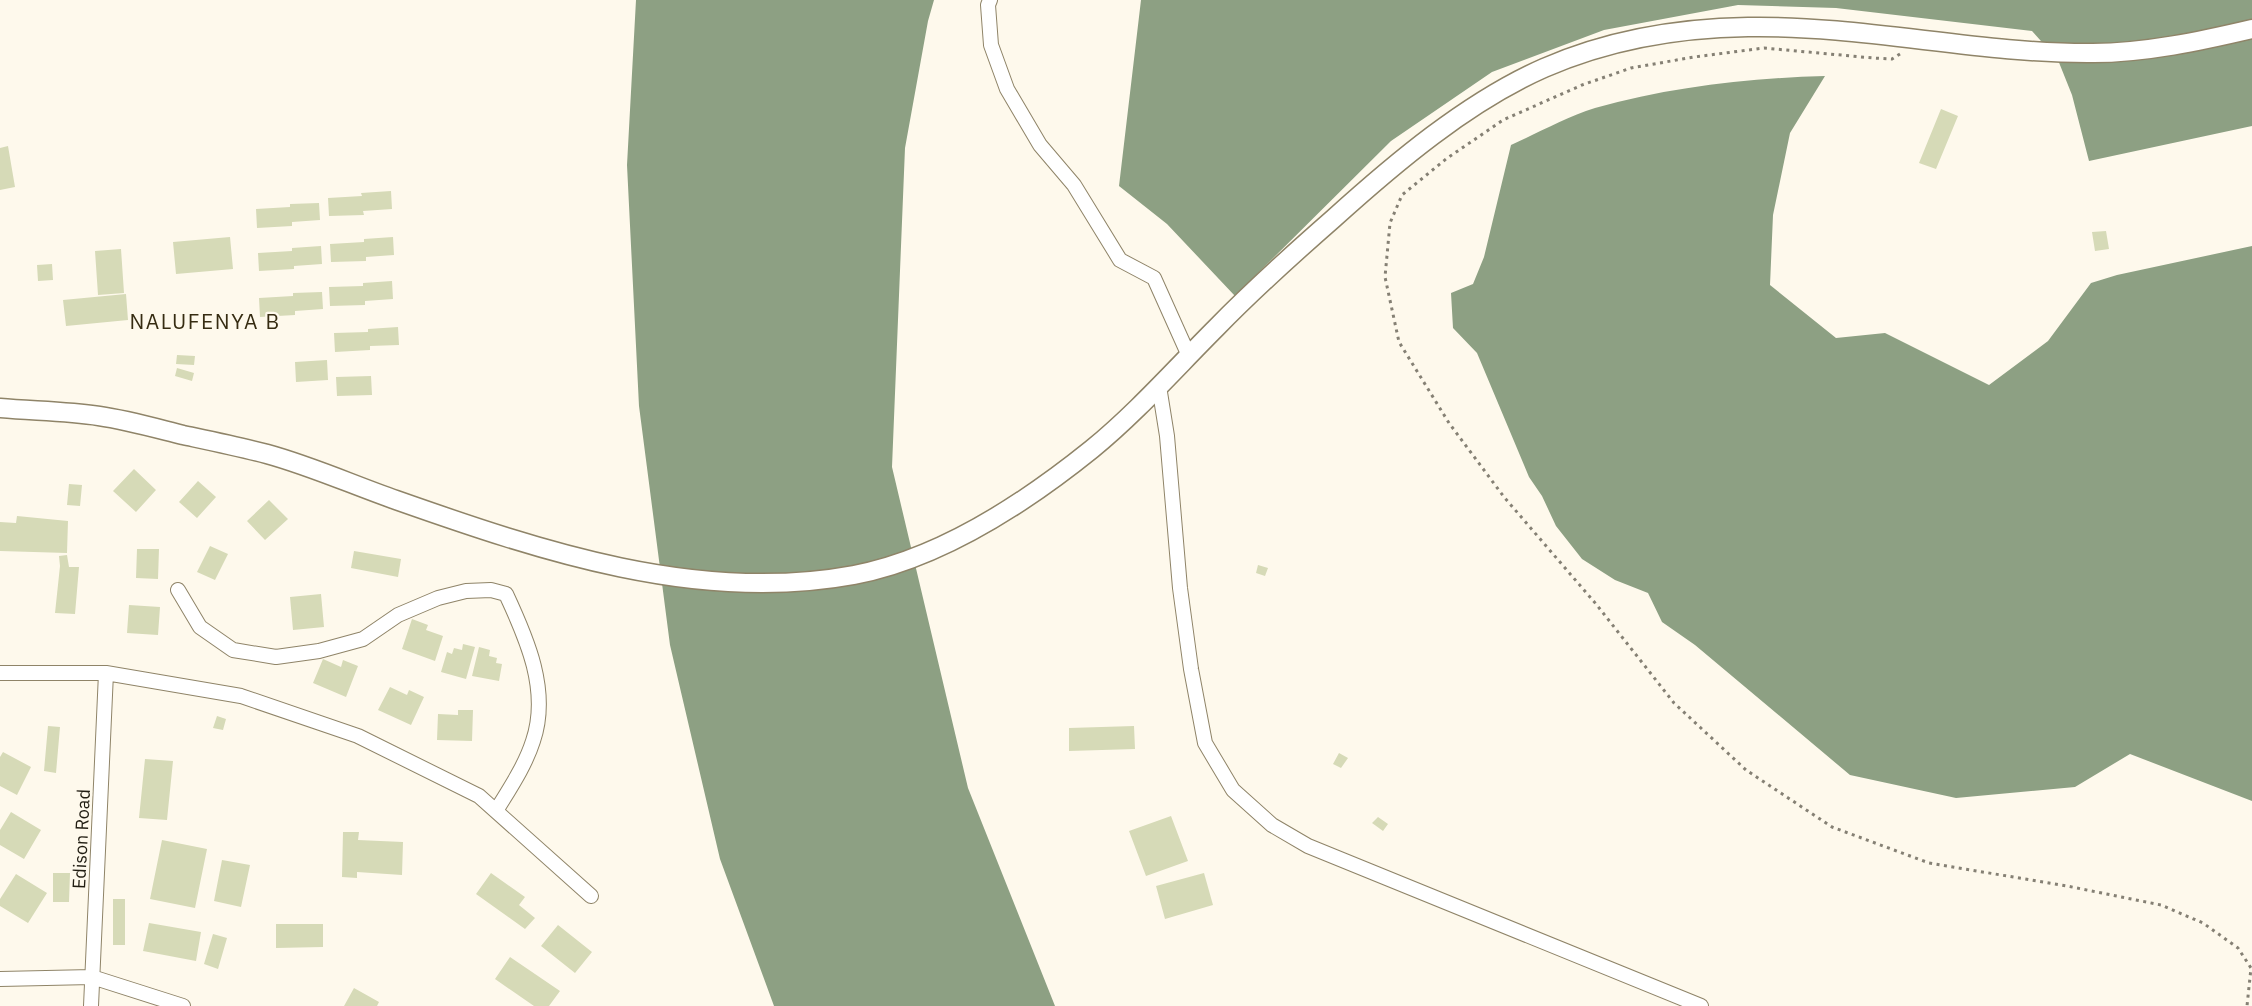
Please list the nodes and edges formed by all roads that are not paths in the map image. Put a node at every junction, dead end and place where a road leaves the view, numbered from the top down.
1 (990, 0) edge
2 (2252, 29) edge
3 (1189, 356) junction
4 (1159, 386) junction
5 (0, 408) edge
6 (178, 590) dead end
7 (0, 673) edge
8 (106, 673) junction
9 (496, 811) junction
10 (591, 896) dead end
11 (92, 977) junction
12 (0, 979) edge
13 (91, 1006) edge
14 (183, 1006) edge
15 (1701, 1006) edge

1 - 3 street
2 - 3 main road
3 - 4 main road
4 - 5 main road
4 - 15 street
6 - 9 street
7 - 8 street
8 - 9 street
8 - 11 street, Edison Road
9 - 10 street
11 - 12 street
11 - 13 street, Edison Road
11 - 14 street

